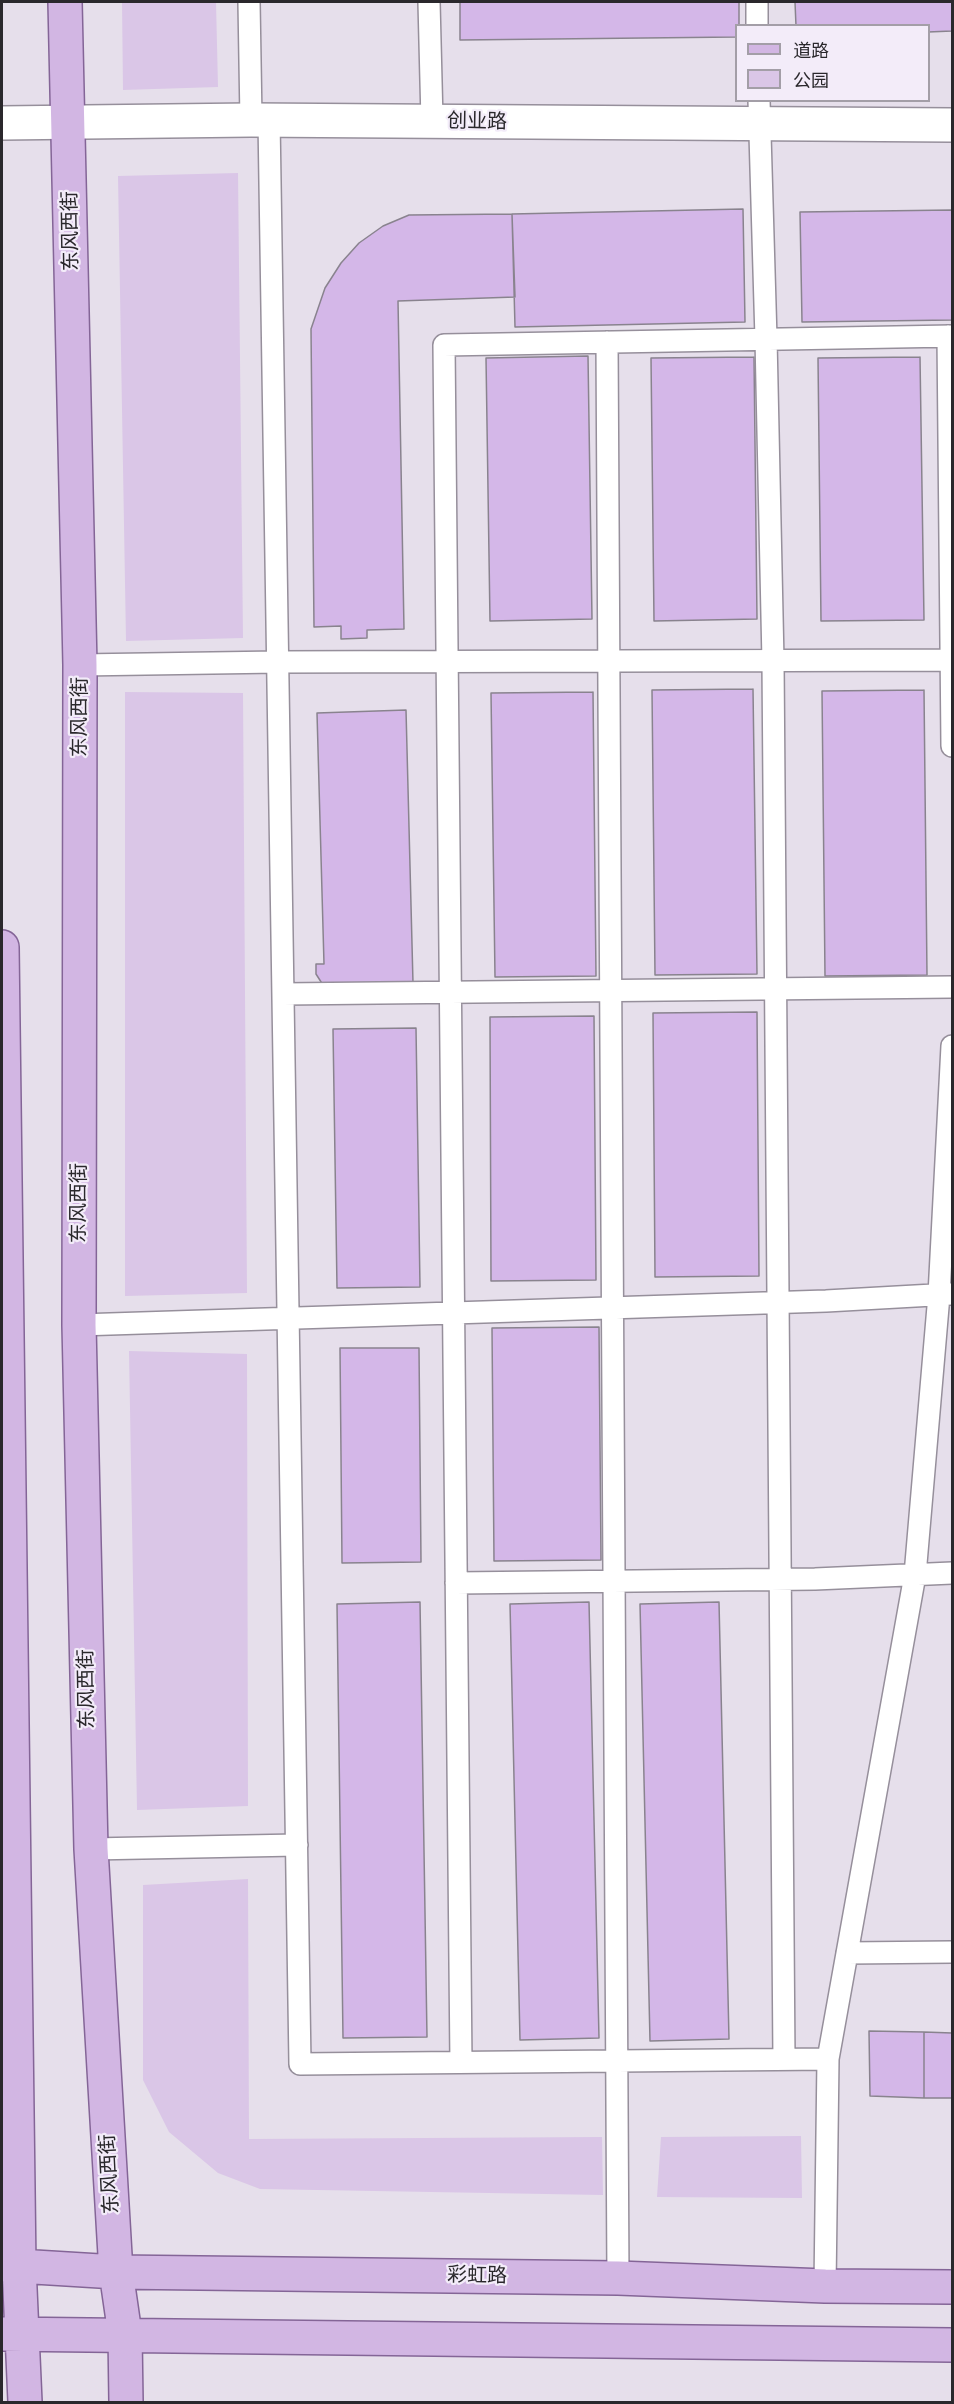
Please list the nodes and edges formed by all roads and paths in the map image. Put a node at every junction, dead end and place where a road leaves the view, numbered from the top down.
1 (64, 2) edge
2 (249, 2) edge
3 (429, 2) edge
4 (757, 2) edge
5 (757, 24) edge
6 (759, 112) edge
7 (260, 120) junction
8 (432, 121) junction
9 (2, 123) edge
10 (69, 123) junction
11 (952, 125) edge
12 (950, 336) edge
13 (766, 339) junction
14 (607, 342) junction
15 (952, 660) edge
16 (447, 661) junction
17 (772, 661) junction
18 (278, 662) junction
19 (609, 662) junction
20 (80, 665) junction
21 (952, 746) edge
22 (2, 947) edge
23 (952, 987) edge
24 (775, 990) junction
25 (611, 991) junction
26 (450, 993) junction
27 (283, 994) junction
28 (952, 1046) edge
29 (946, 1295) edge
30 (778, 1302) junction
31 (612, 1308) junction
32 (453, 1313) junction
33 (289, 1318) junction
34 (79, 1325) junction
35 (952, 1573) edge
36 (915, 1575) junction
37 (780, 1580) junction
38 (614, 1581) junction
39 (456, 1582) junction
40 (297, 1845) junction
41 (91, 1849) junction
42 (952, 1952) edge
43 (847, 1953) junction
44 (784, 2059) junction
45 (828, 2059) junction
46 (616, 2061) junction
47 (461, 2062) junction
48 (10, 2266) edge
49 (116, 2272) junction
50 (618, 2278) junction
51 (825, 2286) junction
52 (952, 2287) edge
53 (124, 2334) junction
54 (12, 2335) edge
55 (952, 2345) edge
56 (25, 2403) edge
57 (126, 2403) edge

1 - 10 main road, 东风西街
2 - 7 lane
3 - 8 lane
4 - 5 lane
6 - 8 street, 创业路
6 - 11 street, 创业路
6 - 13 lane
7 - 8 street, 创业路
7 - 10 street, 创业路
7 - 18 lane
9 - 10 street, 创业路
10 - 20 main road, 东风西街
12 - 13 lane
12 - 15 lane
13 - 14 lane
13 - 17 lane
14 - 16 lane
14 - 19 lane
15 - 17 lane
15 - 21 lane
16 - 18 lane
16 - 19 lane
16 - 26 lane
17 - 19 lane
17 - 24 lane
18 - 20 lane
18 - 27 lane
19 - 25 lane
20 - 34 main road, 东风西街
22 - 48 main road
23 - 24 lane
24 - 25 lane
24 - 30 lane
25 - 26 lane
25 - 31 lane
26 - 27 lane
26 - 32 lane
27 - 33 lane
28 - 29 lane
29 - 30 lane
29 - 36 lane
30 - 31 lane
30 - 37 lane
31 - 32 lane
31 - 38 lane
32 - 33 lane
32 - 39 lane
33 - 34 lane
33 - 40 lane
34 - 41 main road, 东风西街
35 - 36 lane
36 - 37 lane
36 - 43 lane
37 - 38 lane
37 - 44 lane
38 - 39 lane
38 - 46 lane
39 - 47 lane
40 - 41 lane
40 - 47 lane
41 - 49 main road, 东风西街
42 - 43 lane
43 - 45 lane
44 - 45 lane
44 - 46 lane
45 - 51 lane
46 - 47 lane
46 - 50 lane
48 - 49 main road, 彩虹路
48 - 54 main road
49 - 50 main road, 彩虹路
49 - 53 main road, 东风西街
50 - 51 main road, 彩虹路
51 - 52 main road, 彩虹路
53 - 54 main road
53 - 55 main road
53 - 57 main road, 东风西街
54 - 56 main road

